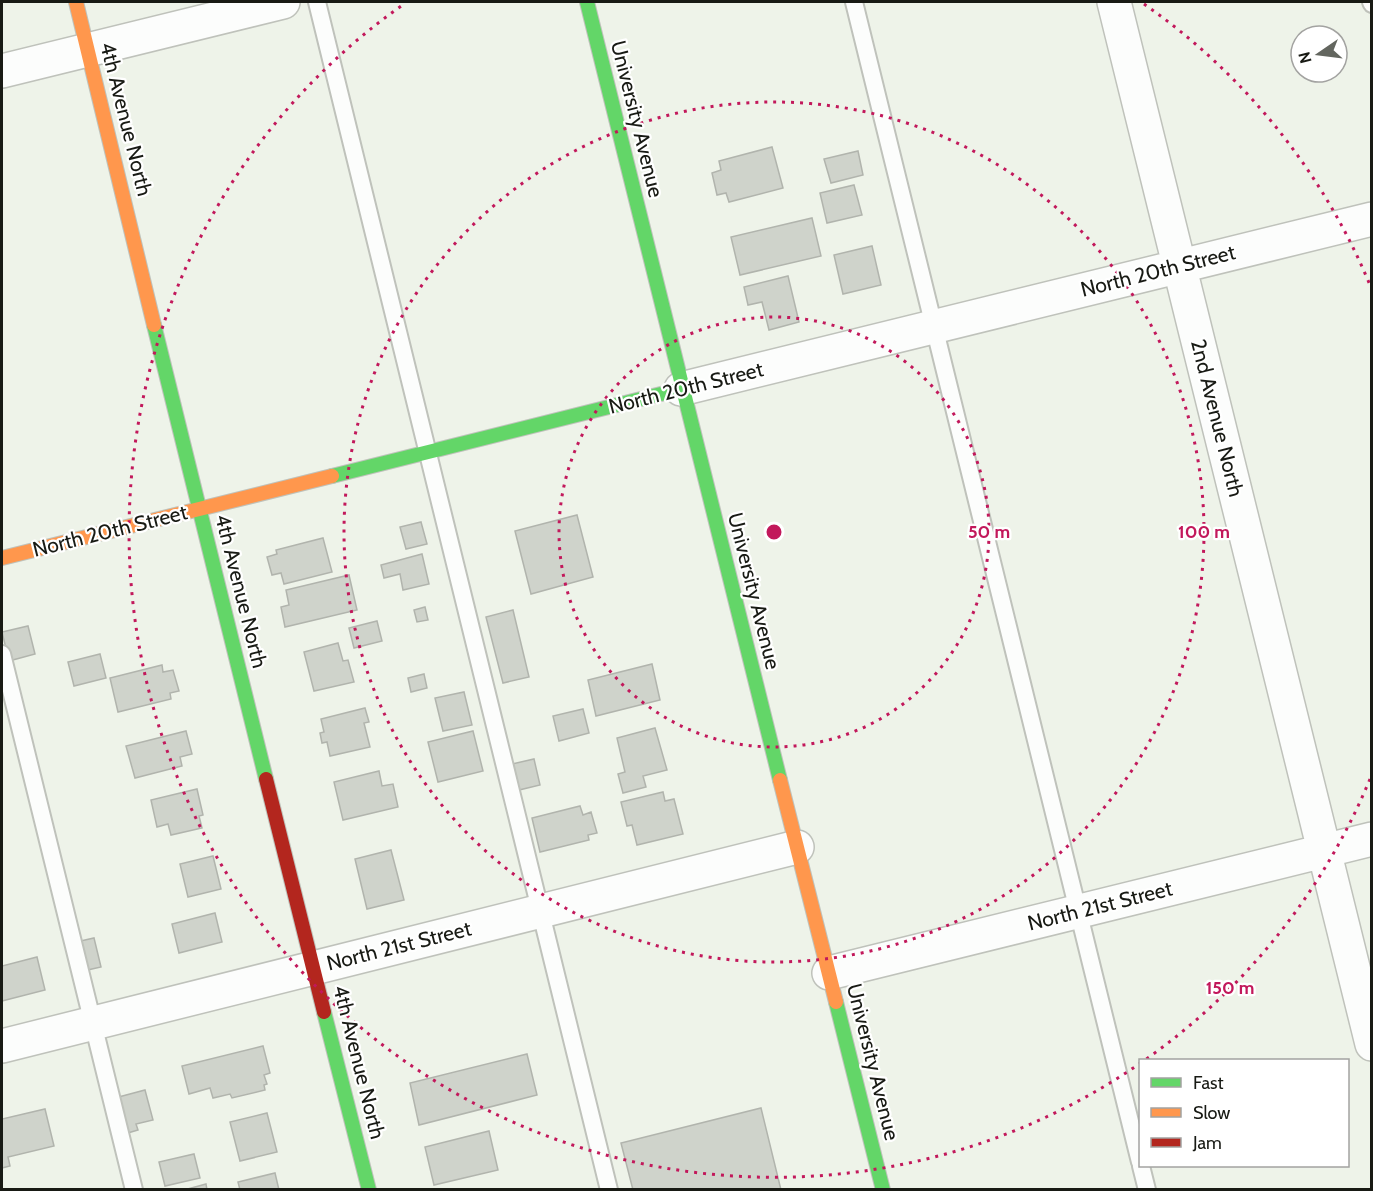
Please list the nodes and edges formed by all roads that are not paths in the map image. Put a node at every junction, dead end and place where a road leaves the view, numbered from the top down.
1 (76, 2) edge
2 (282, 2) edge
3 (317, 2) edge
4 (587, 2) edge
5 (854, 2) edge
6 (1114, 2) edge
7 (88, 50) junction
8 (2, 71) edge
9 (1371, 219) edge
10 (1179, 266) junction
11 (935, 326) junction
12 (681, 389) junction
13 (428, 452) junction
14 (198, 509) junction
15 (2, 558) edge
16 (2, 654) edge
17 (1371, 839) edge
18 (797, 847) junction
19 (1324, 851) junction
20 (540, 911) junction
21 (1079, 911) junction
22 (314, 967) junction
23 (829, 973) junction
24 (92, 1023) junction
25 (1371, 1044) edge
26 (2, 1046) edge
27 (1139, 1156) edge
28 (1142, 1167) edge
29 (134, 1190) edge
30 (369, 1190) edge
31 (609, 1190) edge
32 (883, 1190) edge
33 (1147, 1190) edge

1 - 7 street, 4th Avenue North
2 - 7 street
3 - 13 lane
4 - 12 street, University Avenue
5 - 11 lane
6 - 10 street, 2nd Avenue North
7 - 8 street
7 - 14 street, 4th Avenue North
9 - 10 street, North 20th Street
10 - 11 street, North 20th Street
10 - 19 street, 2nd Avenue North
11 - 12 street, North 20th Street
11 - 21 lane
12 - 13 street, North 20th Street
12 - 18 street, University Avenue
13 - 14 street, North 20th Street
13 - 20 lane
14 - 15 street, North 20th Street
14 - 22 street, 4th Avenue North
16 - 24 lane
17 - 19 street, North 21st Street
18 - 20 street, North 21st Street
18 - 23 street, University Avenue
19 - 21 street, North 21st Street
19 - 25 street, 2nd Avenue North
20 - 22 street, North 21st Street
20 - 31 lane
21 - 23 street, North 21st Street
21 - 27 lane
22 - 24 street, North 21st Street
22 - 30 street, 4th Avenue North
23 - 32 street, University Avenue
24 - 26 street, North 21st Street
24 - 29 lane
28 - 33 lane

